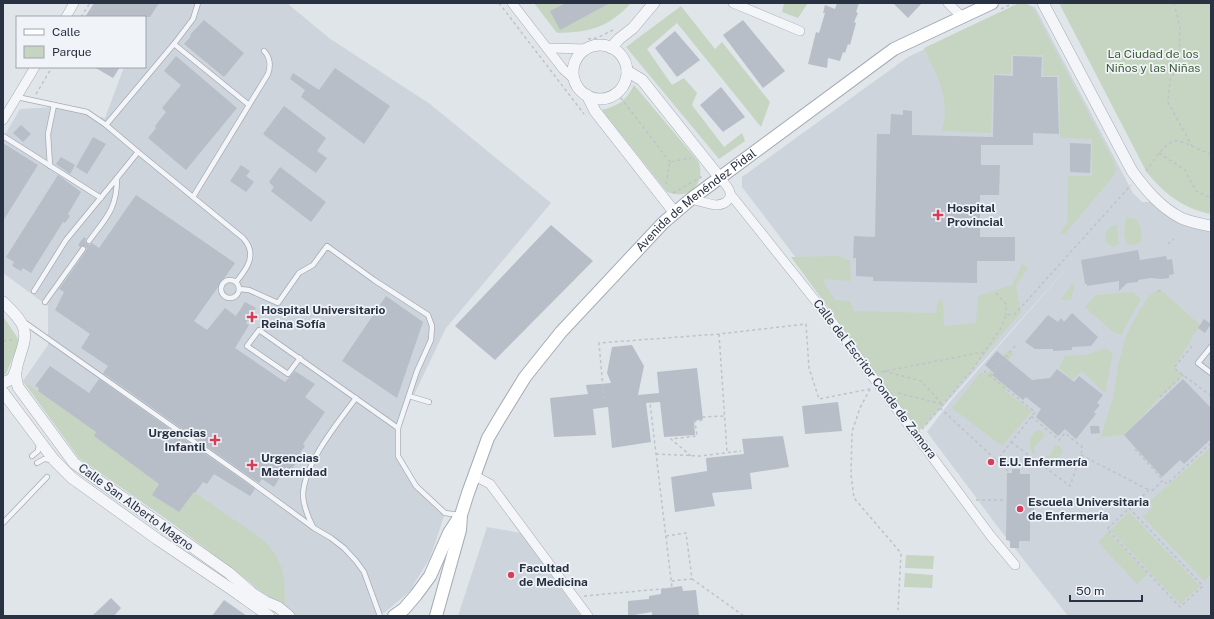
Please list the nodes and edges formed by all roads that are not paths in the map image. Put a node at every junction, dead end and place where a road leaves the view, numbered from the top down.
1 (74, 3) edge
2 (198, 3) edge
3 (512, 3) edge
4 (654, 3) edge
5 (733, 3) edge
6 (948, 3) edge
7 (992, 3) edge
8 (1043, 3) edge
9 (67, 16) edge
10 (962, 17) junction
11 (800, 31) dead end
12 (174, 44) junction
13 (586, 44) junction
14 (548, 48) junction
15 (611, 48) junction
16 (264, 51) dead end
17 (34, 68) edge
18 (627, 71) junction
19 (575, 80) junction
20 (587, 95) junction
21 (16, 97) junction
22 (54, 105) junction
23 (249, 105) junction
24 (3, 120) edge
25 (106, 125) junction
26 (3, 136) edge
27 (138, 152) junction
28 (50, 166) junction
29 (117, 178) junction
30 (720, 178) junction
31 (731, 195) junction
32 (192, 196) junction
33 (101, 198) junction
34 (691, 199) junction
35 (675, 213) junction
36 (1211, 226) edge
37 (89, 241) dead end
38 (83, 249) dead end
39 (236, 282) junction
40 (239, 289) junction
41 (34, 290) dead end
42 (3, 302) edge
43 (45, 302) dead end
44 (16, 316) junction
45 (1211, 347) edge
46 (300, 358) junction
47 (16, 370) junction
48 (1211, 373) edge
49 (3, 383) edge
50 (3, 392) edge
51 (409, 396) junction
52 (356, 398) junction
53 (429, 402) dead end
54 (398, 428) junction
55 (39, 440) junction
56 (32, 456) dead end
57 (54, 460) junction
58 (37, 463) dead end
59 (475, 476) junction
60 (47, 477) dead end
61 (461, 515) junction
62 (3, 523) edge
63 (314, 528) junction
64 (1015, 565) dead end
65 (269, 616) edge
66 (289, 616) edge
67 (380, 616) edge
68 (394, 616) edge
69 (436, 616) edge
70 (588, 616) edge

1 - 9 street
2 - 12 lane
3 - 14 street
4 - 15 street
5 - 11 street
6 - 10 street
7 - 10 main road, Avenida de Menéndez Pidal
8 - 36 street
10 - 30 main road, Avenida de Menéndez Pidal
12 - 23 lane
12 - 25 lane
13 - 14 street
13 - 15 street
13 - 19 street
14 - 19 street
15 - 18 street
16 - 23 lane
17 - 21 street
18 - 20 street
18 - 30 street
19 - 20 street
20 - 35 street
21 - 22 lane
21 - 24 street
22 - 25 lane
22 - 28 lane
23 - 32 lane
25 - 27 lane
26 - 28 lane
27 - 29 lane
27 - 32 lane
28 - 33 lane
29 - 33 lane
29 - 37 lane
30 - 31 street, Calle del Escritor Conde de Zamora
30 - 34 main road, Avenida de Menéndez Pidal
31 - 34 street
31 - 64 street, Calle del Escritor Conde de Zamora
32 - 39 lane
33 - 41 lane
34 - 35 main road, Avenida de Menéndez Pidal
35 - 59 main road, Avenida de Menéndez Pidal
38 - 43 lane
39 - 40 lane
39 - 40 lane
40 - 51 lane
42 - 44 street, Calle San Alberto Magno
44 - 47 street, Calle San Alberto Magno
44 - 63 lane
45 - 48 lane
46 - 46 lane
46 - 52 lane
47 - 49 street, Calle San Alberto Magno
47 - 66 street, Calle San Alberto Magno
50 - 55 street, Calle San Alberto Magno
51 - 53 lane
51 - 54 lane
52 - 54 lane
52 - 63 lane
54 - 61 lane
55 - 56 lane
55 - 57 street, Calle San Alberto Magno
57 - 58 lane
57 - 65 street, Calle San Alberto Magno
59 - 61 main road, Avenida de Menéndez Pidal
59 - 70 street
60 - 62 lane
61 - 68 main road, Avenida de Menéndez Pidal
61 - 69 main road, Avenida de Menéndez Pidal
63 - 67 lane

